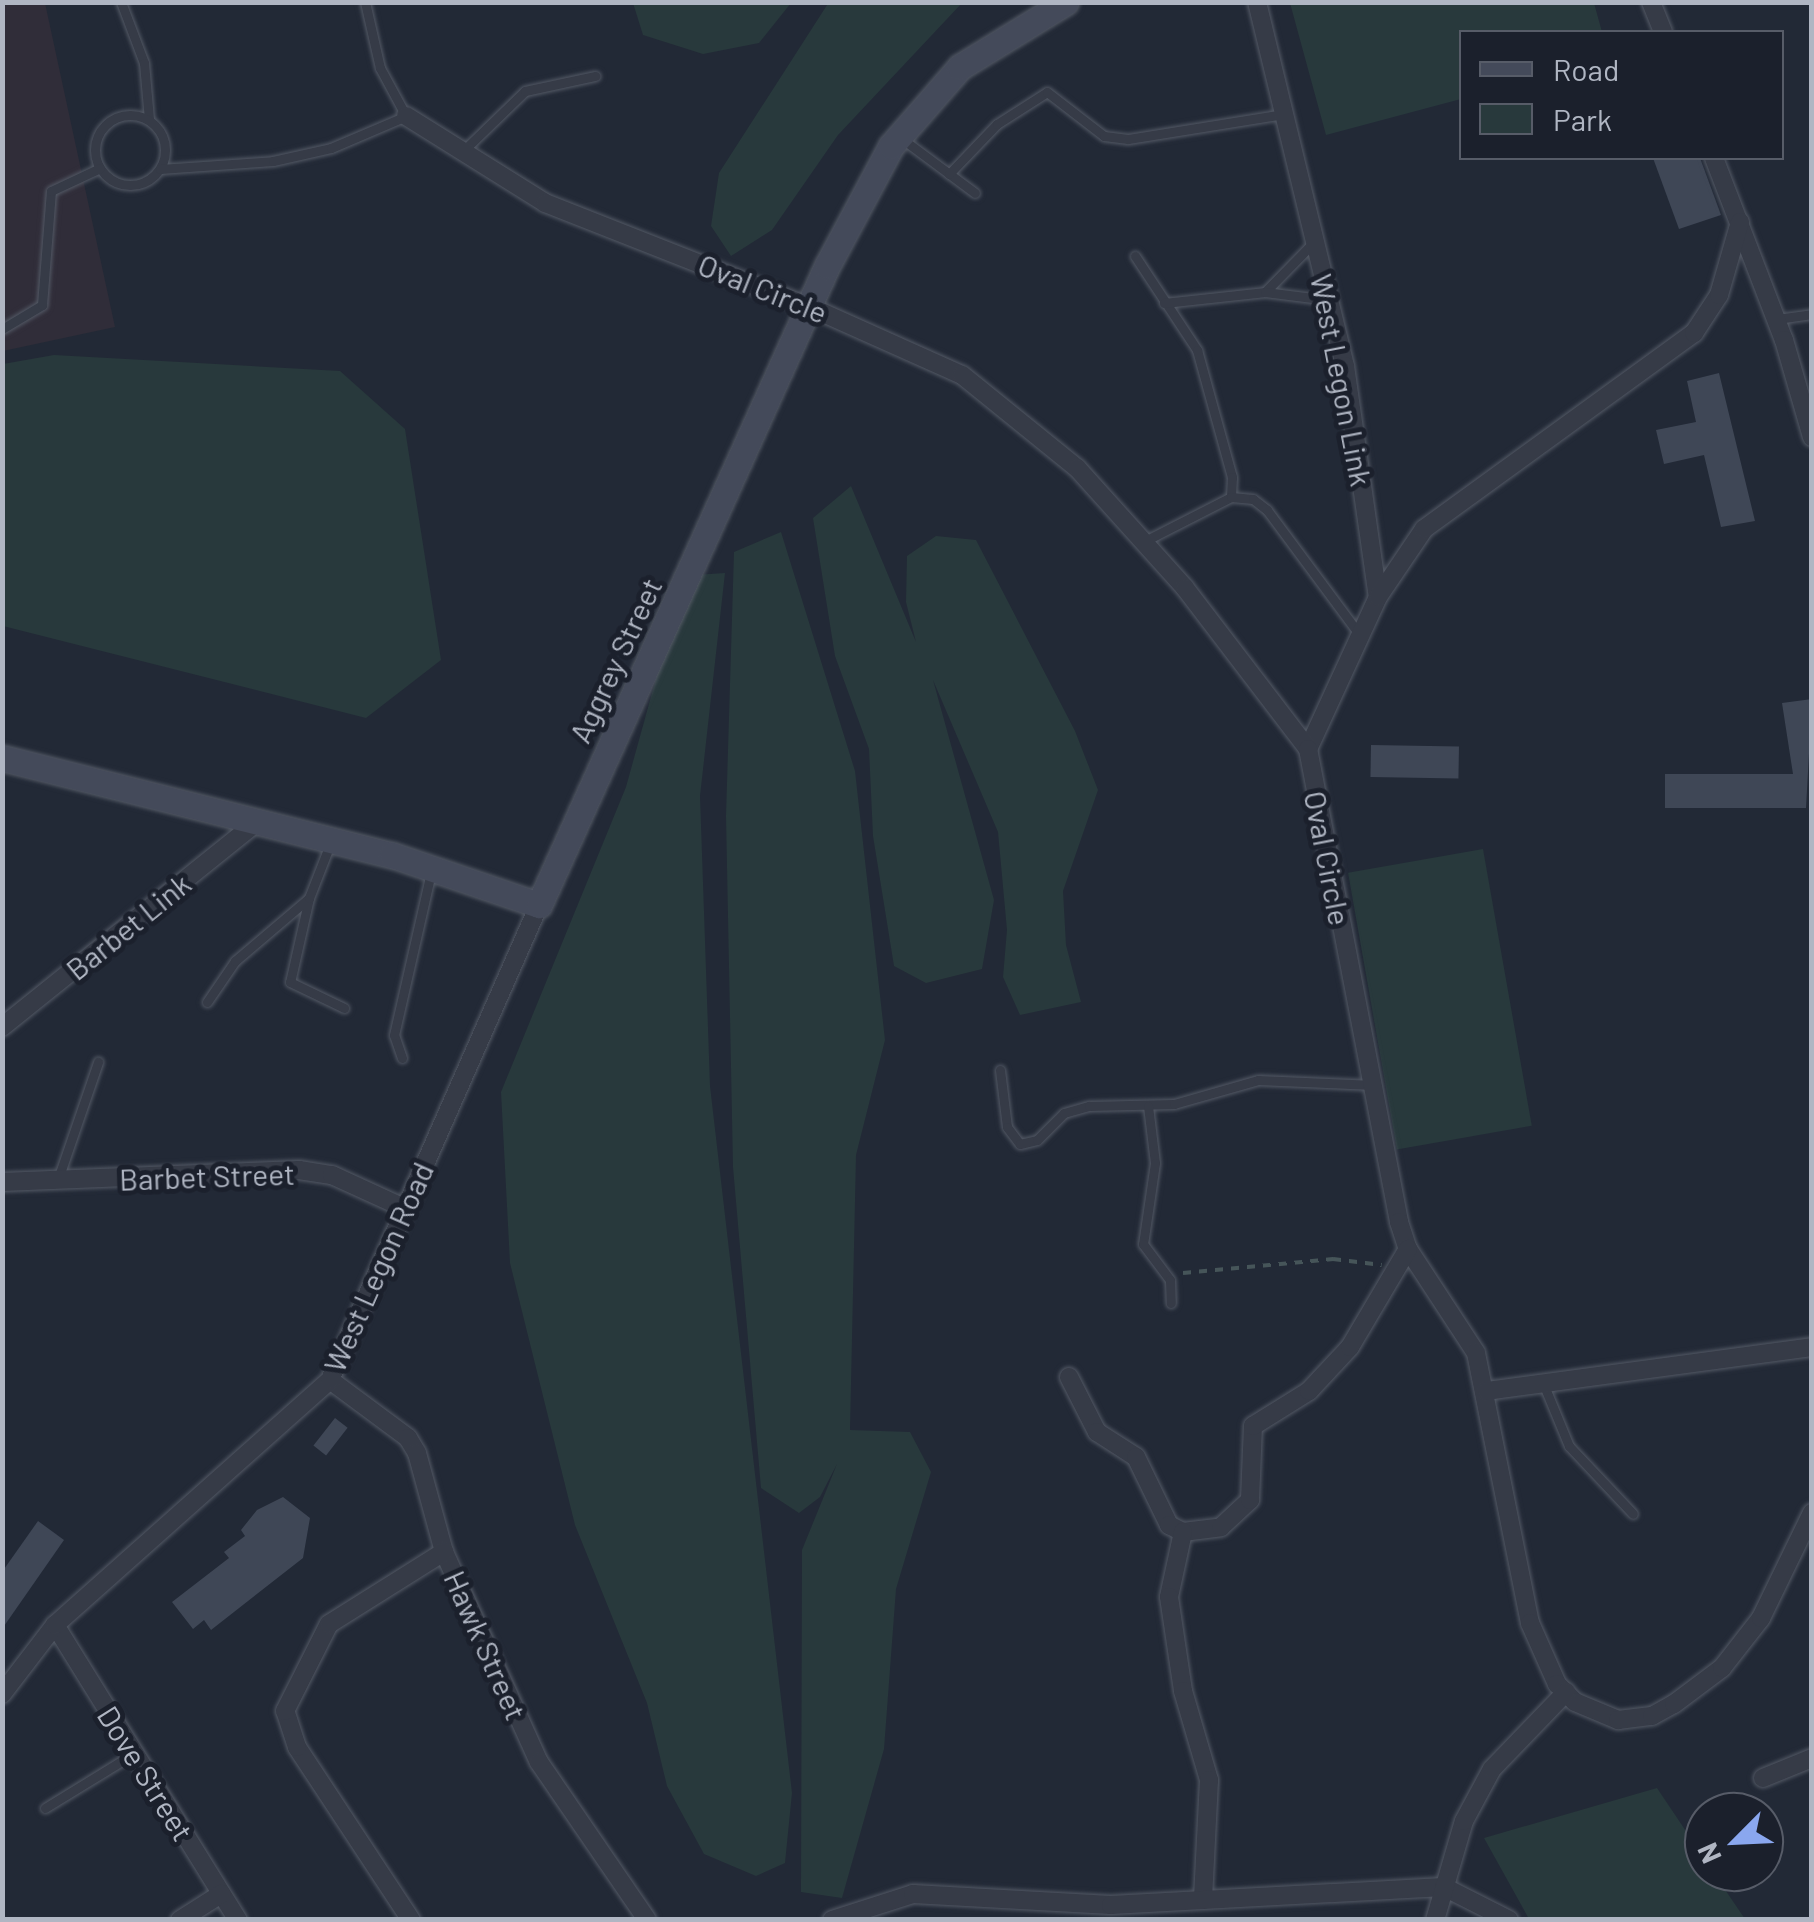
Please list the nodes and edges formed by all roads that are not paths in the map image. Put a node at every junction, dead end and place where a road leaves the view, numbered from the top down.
1 (121, 2) edge
2 (365, 2) edge
3 (1066, 2) edge
4 (1257, 2) edge
5 (1651, 2) edge
6 (1661, 30) edge
7 (595, 76) dead end
8 (1284, 114) junction
9 (406, 116) junction
10 (148, 119) junction
11 (898, 136) junction
12 (461, 153) junction
13 (1715, 160) edge
14 (100, 168) junction
15 (160, 169) junction
16 (949, 174) junction
17 (975, 193) dead end
18 (1740, 222) junction
19 (1314, 241) junction
20 (1134, 256) dead end
21 (1265, 292) junction
22 (1329, 300) junction
23 (1164, 303) junction
24 (812, 308) junction
25 (1812, 314) edge
26 (1777, 319) junction
27 (2, 329) edge
28 (1812, 438) edge
29 (1230, 497) junction
30 (1143, 542) junction
31 (1378, 597) junction
32 (1361, 636) junction
33 (1308, 750) junction
34 (2, 758) edge
35 (253, 826) junction
36 (330, 844) junction
37 (432, 868) junction
38 (309, 898) junction
39 (539, 905) junction
40 (208, 1002) dead end
41 (344, 1008) dead end
42 (2, 1027) edge
43 (402, 1058) dead end
44 (98, 1062) dead end
45 (1000, 1070) dead end
46 (1374, 1085) junction
47 (1148, 1106) junction
48 (2, 1182) edge
49 (57, 1182) junction
50 (404, 1208) junction
51 (1408, 1250) junction
52 (1171, 1304) dead end
53 (1812, 1346) edge
54 (1069, 1377) dead end
55 (330, 1380) junction
56 (1544, 1383) junction
57 (1488, 1391) junction
58 (1812, 1513) edge
59 (1633, 1514) dead end
60 (1184, 1532) junction
61 (444, 1552) junction
62 (55, 1625) junction
63 (1566, 1692) junction
64 (2, 1694) edge
65 (133, 1754) junction
66 (1812, 1758) edge
67 (1764, 1778) dead end
68 (45, 1808) dead end
69 (1444, 1886) junction
70 (221, 1894) junction
71 (1203, 1900) junction
72 (180, 1920) edge
73 (238, 1920) edge
74 (412, 1920) edge
75 (647, 1920) edge
76 (832, 1920) edge
77 (1436, 1920) edge
78 (1509, 1920) edge

1 - 10 lane
2 - 9 lane
3 - 11 main road, Aggrey Street
4 - 8 street, West Legon Link
5 - 6 street
7 - 12 lane
8 - 16 lane
8 - 19 street, West Legon Link
9 - 12 street, Oval Circle
9 - 15 lane
10 - 14 lane
10 - 15 lane
11 - 16 lane
11 - 24 main road, Aggrey Street
12 - 24 street, Oval Circle
13 - 18 street
14 - 15 lane
14 - 27 lane
16 - 17 lane
18 - 26 street
18 - 31 street
19 - 21 lane
19 - 22 street, West Legon Link
20 - 23 lane
21 - 22 lane
21 - 23 lane
22 - 31 street, West Legon Link
23 - 29 lane
24 - 30 street, Oval Circle
24 - 39 main road, Aggrey Street
25 - 26 lane
26 - 28 street
29 - 30 lane
29 - 32 lane
30 - 33 street, Oval Circle
31 - 32 street
32 - 33 street
33 - 46 street, Oval Circle
34 - 35 main road
35 - 36 main road
35 - 42 street, Barbet Link
36 - 37 main road
36 - 38 lane
37 - 39 main road
37 - 43 lane
38 - 40 lane
38 - 41 lane
39 - 50 street, West Legon Road
44 - 49 lane
45 - 47 lane
46 - 47 lane
46 - 51 street, Oval Circle
47 - 52 lane
48 - 49 street, Barbet Street
49 - 50 street, Barbet Street
50 - 55 street, West Legon Road
51 - 57 street, Oval Circle
51 - 60 street
53 - 56 street
54 - 60 street
55 - 61 street, Hawk Street
55 - 62 street, West Legon Road
56 - 57 street
56 - 59 lane
57 - 63 street, Oval Circle
58 - 63 street
60 - 71 street
61 - 74 street
61 - 75 street, Hawk Street
62 - 64 street, West Legon Road
62 - 65 street, Dove Street
63 - 69 street
65 - 68 lane
65 - 70 street, Dove Street
66 - 67 street
69 - 71 street
69 - 77 street
69 - 78 street
70 - 72 street
70 - 73 street, Dove Street
71 - 76 street

